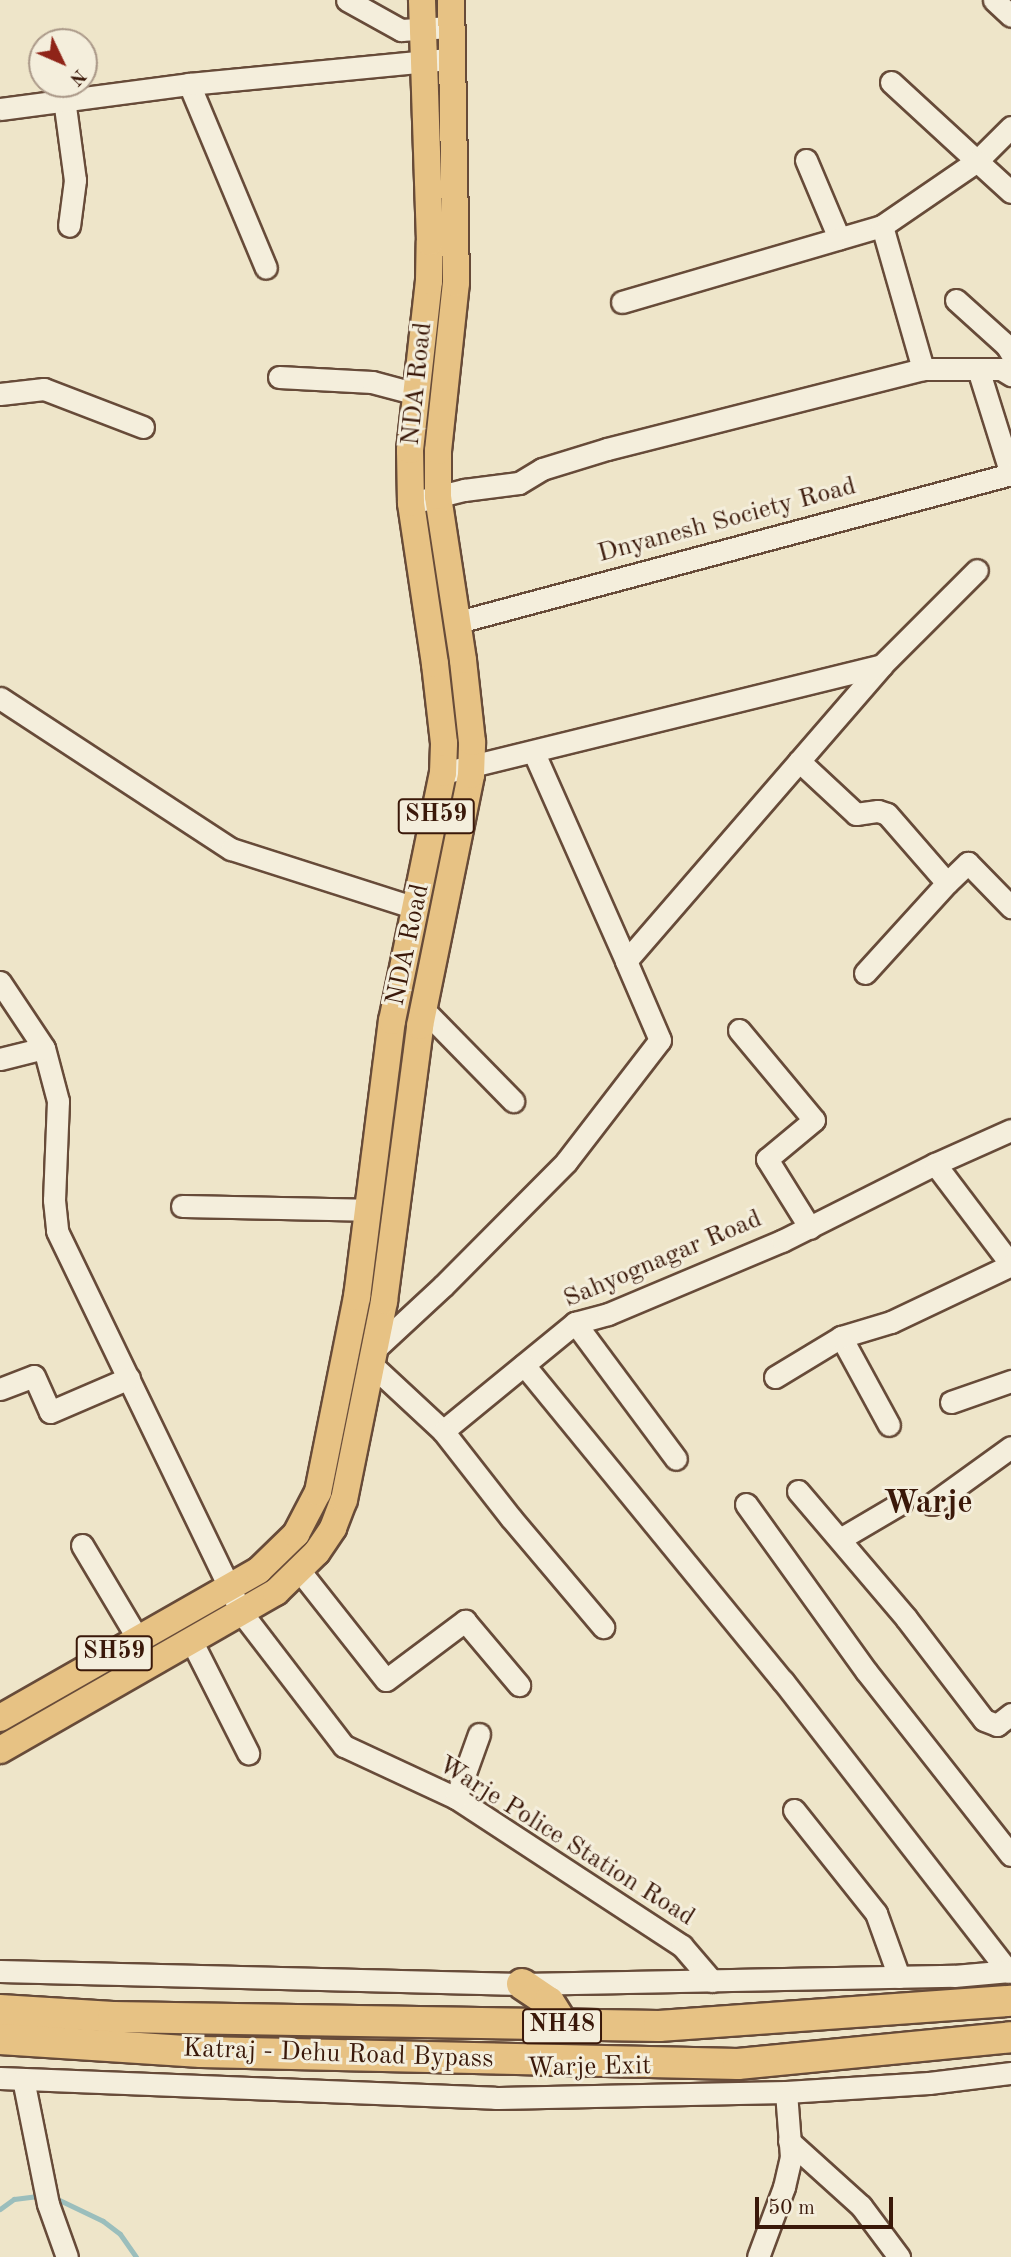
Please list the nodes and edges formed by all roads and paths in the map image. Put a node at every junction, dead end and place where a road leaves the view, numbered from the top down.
1 (347, 0) edge
2 (422, 0) edge
3 (451, 0) edge
4 (994, 0) edge
5 (1011, 16) edge
6 (451, 27) junction
7 (421, 30) junction
8 (452, 59) junction
9 (423, 61) junction
10 (891, 82) dead end
11 (189, 84) junction
12 (64, 99) junction
13 (0, 109) edge
14 (1011, 127) edge
15 (806, 160) dead end
16 (977, 161) junction
17 (1011, 192) edge
18 (69, 226) dead end
19 (882, 226) junction
20 (839, 238) junction
21 (266, 268) dead end
22 (956, 300) dead end
23 (622, 302) dead end
24 (1011, 353) edge
25 (923, 369) junction
26 (978, 369) junction
27 (1011, 375) edge
28 (279, 377) dead end
29 (0, 394) edge
30 (416, 394) junction
31 (143, 427) dead end
32 (1011, 474) edge
33 (438, 496) junction
34 (411, 503) junction
35 (977, 570) dead end
36 (458, 622) junction
37 (882, 665) junction
38 (0, 698) edge
39 (534, 753) junction
40 (799, 761) junction
41 (471, 768) junction
42 (443, 773) junction
43 (947, 883) junction
44 (1011, 907) edge
45 (416, 908) junction
46 (626, 961) junction
47 (864, 973) dead end
48 (0, 982) edge
49 (423, 1009) junction
50 (739, 1030) dead end
51 (44, 1048) junction
52 (0, 1059) edge
53 (513, 1101) dead end
54 (1011, 1130) edge
55 (935, 1164) junction
56 (182, 1206) dead end
57 (367, 1210) junction
58 (810, 1228) junction
59 (1011, 1264) edge
60 (575, 1323) junction
61 (841, 1338) junction
62 (345, 1354) junction
63 (373, 1357) junction
64 (524, 1365) junction
65 (775, 1377) dead end
66 (130, 1378) junction
67 (1011, 1381) edge
68 (0, 1390) edge
69 (951, 1402) dead end
70 (889, 1425) dead end
71 (443, 1431) junction
72 (1011, 1447) edge
73 (676, 1459) dead end
74 (797, 1491) dead end
75 (901, 1503) dead end
76 (746, 1504) dead end
77 (932, 1504) dead end
78 (840, 1539) junction
79 (82, 1545) dead end
80 (299, 1570) junction
81 (228, 1587) junction
82 (240, 1612) junction
83 (603, 1627) dead end
84 (138, 1639) junction
85 (191, 1640) junction
86 (519, 1685) dead end
87 (1, 1714) edge
88 (1011, 1714) edge
89 (479, 1734) dead end
90 (0, 1750) edge
91 (248, 1753) dead end
92 (456, 1798) junction
93 (794, 1810) dead end
94 (1011, 1855) edge
95 (0, 1971) edge
96 (1010, 1971) edge
97 (900, 1977) junction
98 (712, 1981) junction
99 (522, 1984) junction
100 (1011, 2001) edge
101 (0, 2010) edge
102 (564, 2026) junction
103 (1011, 2037) edge
104 (0, 2039) edge
105 (1011, 2073) edge
106 (0, 2078) edge
107 (23, 2079) junction
108 (786, 2092) junction
109 (789, 2141) junction
110 (67, 2257) edge
111 (758, 2257) edge
112 (899, 2257) edge

1 - 7 street
2 - 7 main road, NDA Road / SH59
3 - 6 main road, NDA Road / SH59
4 - 5 street
6 - 7 street
6 - 8 main road, NDA Road / SH59
7 - 9 main road, NDA Road / SH59
8 - 9 street
8 - 33 main road, NDA Road / SH59
9 - 11 street
9 - 30 main road, NDA Road / SH59
10 - 16 street
11 - 12 street
11 - 21 street
12 - 13 street
12 - 18 street
14 - 16 street
15 - 20 street
16 - 17 street
16 - 19 street
19 - 20 street
19 - 25 street
20 - 23 street
22 - 24 street
25 - 26 street
25 - 33 street
26 - 27 street
26 - 32 street
28 - 30 street
29 - 31 street
30 - 34 main road, NDA Road / SH59
32 - 36 street, Dnyanesh Society Road
33 - 34 street
33 - 36 main road, NDA Road / SH59
34 - 42 main road, NDA Road / SH59
35 - 37 street
36 - 41 main road, NDA Road / SH59
37 - 39 street
37 - 40 street
38 - 45 street
39 - 41 street
39 - 46 street
40 - 43 street
40 - 46 street
41 - 42 street
41 - 49 main road, NDA Road / SH59
42 - 45 main road, NDA Road / SH59
43 - 44 street
43 - 47 street
45 - 57 main road, NDA Road / SH59
46 - 63 street
48 - 51 street, Warje Police Station Road
49 - 53 street
49 - 63 main road, NDA Road / SH59
50 - 58 street
51 - 52 street
51 - 66 street, Warje Police Station Road
54 - 55 street, Sahyognagar Road
55 - 58 street, Sahyognagar Road
55 - 59 street
56 - 57 street
57 - 62 main road, NDA Road / SH59
58 - 60 street, Sahyognagar Road
59 - 61 street
60 - 64 street, Sahyognagar Road
60 - 73 street
61 - 65 street
61 - 70 street
62 - 63 main road
62 - 81 main road, NDA Road / SH59
63 - 71 street
63 - 80 main road, NDA Road / SH59
64 - 71 street, Sahyognagar Road
64 - 96 street
66 - 68 street
66 - 81 street, Warje Police Station Road
67 - 69 street
71 - 83 street
72 - 77 street
74 - 78 street
75 - 78 street
76 - 94 street
78 - 88 street
79 - 84 street
80 - 82 main road, NDA Road / SH59
80 - 86 street
81 - 82 street, Warje Police Station Road
81 - 84 main road, NDA Road / SH59
82 - 85 main road, SH59
82 - 92 street, Warje Police Station Road
84 - 87 main road, NDA Road / SH59
85 - 90 main road, SH59
85 - 91 street
89 - 92 street
92 - 98 street, Warje Police Station Road
93 - 97 street
95 - 99 street
96 - 97 street
97 - 98 street
98 - 99 street
99 - 102 highway
100 - 102 highway, Katraj - Dehu Road Bypass / NH48
101 - 102 highway, Katraj - Dehu Road Bypass / NH48
103 - 104 highway, Katraj - Dehu Road Bypass / NH48
105 - 108 street, Warje Exit
106 - 107 street, Warje Exit
107 - 108 street, Warje Exit
107 - 110 street
108 - 109 street
109 - 111 street
109 - 112 street

